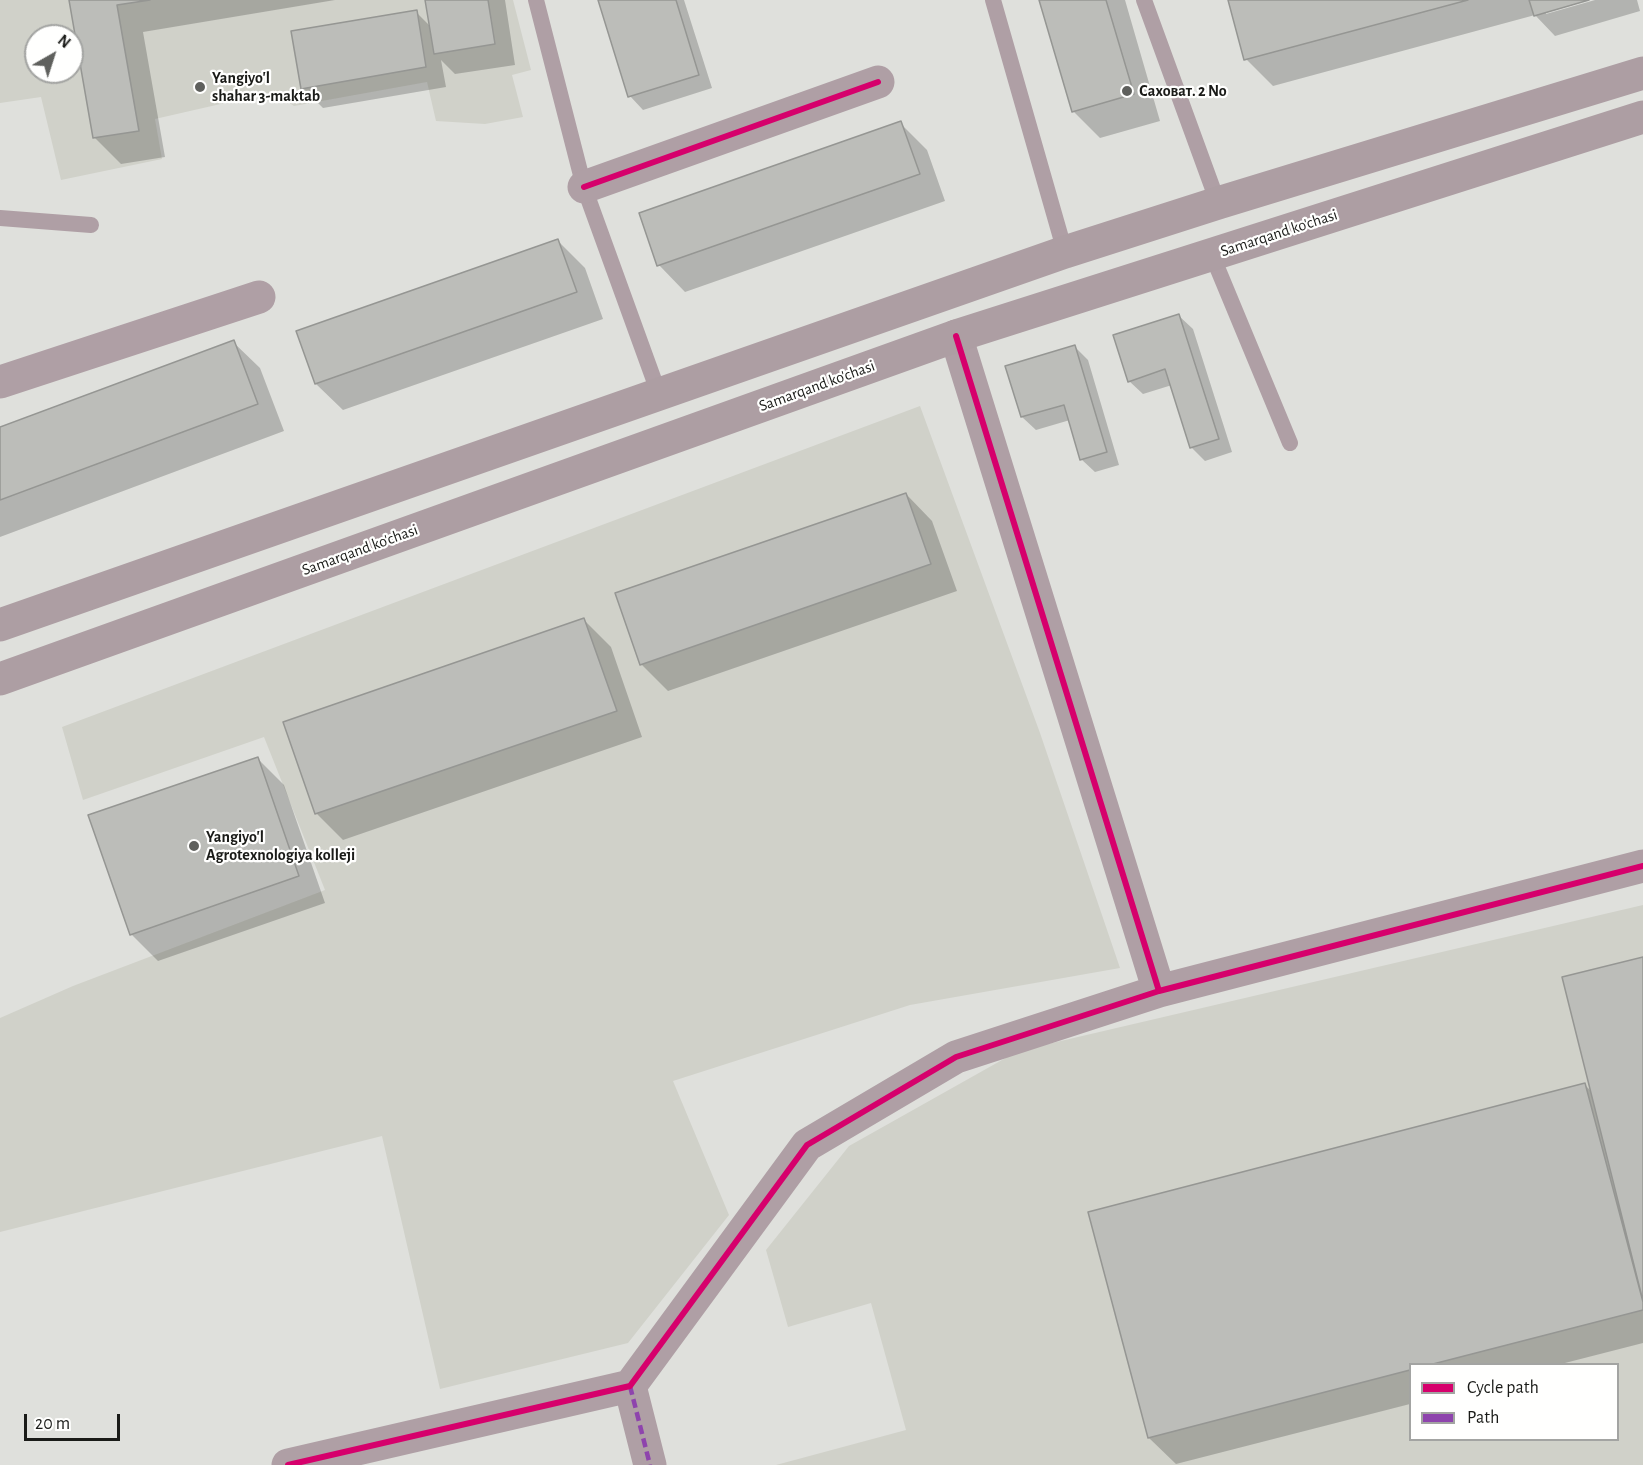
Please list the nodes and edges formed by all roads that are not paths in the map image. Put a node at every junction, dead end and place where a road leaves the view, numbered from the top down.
1 (536, 0) edge
2 (993, 0) edge
3 (1144, 0) edge
4 (1643, 73) edge
5 (878, 82) dead end
6 (1643, 117) edge
7 (584, 187) junction
8 (1218, 203) junction
9 (0, 218) edge
10 (91, 225) dead end
11 (1065, 252) junction
12 (1212, 255) junction
13 (942, 295) junction
14 (259, 297) dead end
15 (956, 336) junction
16 (0, 382) edge
17 (659, 394) junction
18 (1290, 443) dead end
19 (0, 625) edge
20 (0, 679) edge
21 (1643, 866) edge
22 (1159, 991) junction
23 (630, 1386) junction
24 (288, 1465) edge
25 (650, 1465) edge

1 - 7 lane
2 - 11 lane
3 - 8 lane
4 - 8 main road
5 - 7 street
6 - 12 main road, Samarqand ko'chasi
7 - 17 lane
8 - 11 main road
9 - 10 lane
11 - 13 main road
12 - 15 main road, Samarqand ko'chasi
12 - 18 lane
13 - 15 main road
13 - 17 main road
14 - 16 street
15 - 20 main road, Samarqand ko'chasi
15 - 22 street
17 - 19 main road
21 - 22 street
22 - 23 street
23 - 24 street
23 - 25 street

